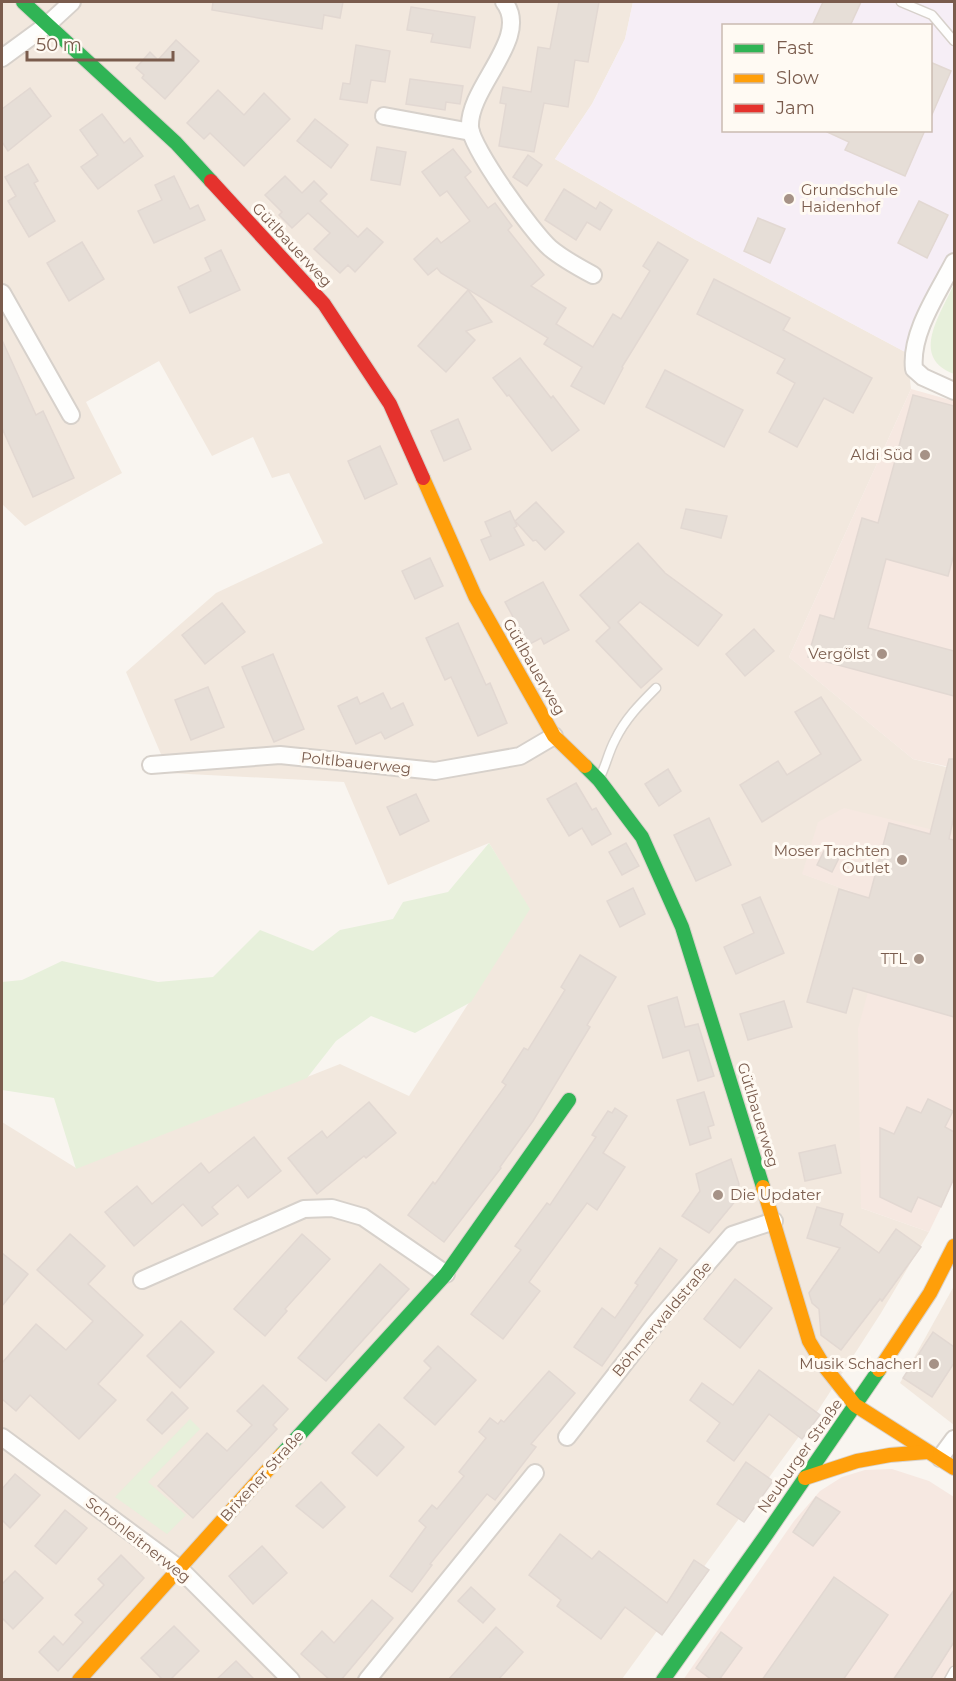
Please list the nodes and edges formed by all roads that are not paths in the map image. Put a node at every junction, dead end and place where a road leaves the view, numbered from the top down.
1 (23, 2) edge
2 (72, 2) edge
3 (504, 2) edge
4 (901, 2) edge
5 (47, 25) junction
6 (954, 41) edge
7 (2, 58) edge
8 (384, 116) dead end
9 (471, 132) junction
10 (954, 262) edge
11 (593, 275) dead end
12 (2, 293) edge
13 (954, 391) edge
14 (71, 415) dead end
15 (656, 688) dead end
16 (554, 736) junction
17 (151, 765) dead end
18 (599, 780) junction
19 (569, 1100) dead end
20 (774, 1221) junction
21 (954, 1246) edge
22 (446, 1274) junction
23 (142, 1280) dead end
24 (855, 1405) junction
25 (2, 1437) edge
26 (567, 1437) dead end
27 (954, 1439) edge
28 (933, 1455) junction
29 (954, 1468) edge
30 (535, 1473) dead end
31 (805, 1478) junction
32 (180, 1569) junction
33 (954, 1671) edge
34 (79, 1680) edge
35 (291, 1680) edge
36 (367, 1680) edge
37 (663, 1680) edge
38 (949, 1680) edge

1 - 5 street, Gütlbauerweg
2 - 5 street
3 - 9 street
4 - 6 lane
5 - 7 street
5 - 16 street, Gütlbauerweg
8 - 9 street
9 - 11 street
10 - 13 street
12 - 14 street
15 - 18 lane
16 - 17 street, Poltlbauerweg
16 - 18 street, Gütlbauerweg
18 - 20 street, Gütlbauerweg
19 - 22 street, Brixener Straße
20 - 24 street, Gütlbauerweg
20 - 26 street, Böhmerwaldstraße
21 - 24 street, Neuburger Straße
22 - 23 street
22 - 32 street, Brixener Straße
24 - 28 street, Gütlbauerweg
24 - 31 street, Neuburger Straße
25 - 32 street, Schönleitnerweg
27 - 28 street
28 - 29 street, Gütlbauerweg
28 - 31 street
30 - 36 street
31 - 37 street, Neuburger Straße
32 - 34 street, Brixener Straße
32 - 35 street, Schönleitnerweg
33 - 38 lane

